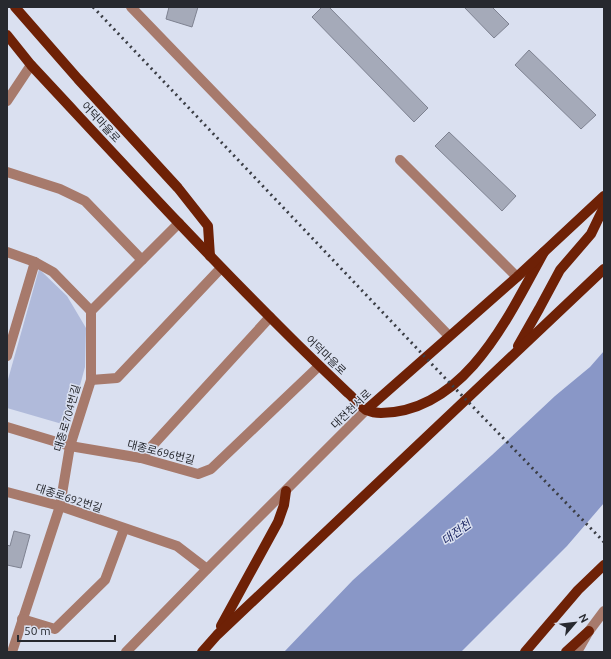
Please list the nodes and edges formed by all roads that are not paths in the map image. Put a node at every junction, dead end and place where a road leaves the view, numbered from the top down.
1 (16, 7) edge
2 (131, 7) edge
3 (7, 35) edge
4 (31, 65) junction
5 (7, 101) edge
6 (400, 160) dead end
7 (7, 172) edge
8 (604, 196) edge
9 (604, 207) edge
10 (179, 223) junction
11 (7, 252) edge
12 (544, 252) junction
13 (210, 256) junction
14 (142, 260) junction
15 (35, 262) junction
16 (221, 268) junction
17 (604, 270) edge
18 (517, 277) junction
19 (91, 311) junction
20 (270, 317) junction
21 (449, 336) junction
22 (7, 356) edge
23 (512, 356) junction
24 (319, 366) junction
25 (90, 380) junction
26 (366, 410) junction
27 (7, 427) edge
28 (70, 446) junction
29 (141, 458) junction
30 (286, 491) junction
31 (7, 492) edge
32 (60, 506) junction
33 (124, 529) junction
34 (604, 565) edge
35 (207, 569) junction
36 (604, 611) edge
37 (22, 619) junction
38 (589, 631) junction
39 (217, 635) junction
40 (12, 652) edge
41 (126, 652) edge
42 (202, 652) edge
43 (525, 652) edge
44 (566, 652) edge
45 (577, 652) edge

1 - 13 main road
2 - 21 street
3 - 4 main road, 어덕마을로
4 - 5 street
4 - 10 main road, 어덕마을로
6 - 18 street
7 - 14 street
8 - 12 main road, 대전천서로
9 - 23 main road
10 - 13 main road, 어덕마을로
10 - 14 street
11 - 15 street
12 - 18 main road, 대전천서로
12 - 26 main road
13 - 16 main road, 어덕마을로
14 - 19 street
15 - 19 street
15 - 22 street
16 - 20 main road, 어덕마을로
16 - 25 street
17 - 23 main road
18 - 21 main road, 대전천서로
19 - 25 street, 대종로704번길
20 - 24 main road, 어덕마을로
20 - 29 street
21 - 26 main road, 대전천서로
23 - 39 main road
24 - 26 main road, 어덕마을로
24 - 29 street, 대종로696번길
25 - 28 street, 대종로704번길
26 - 30 street, 대전천서로
27 - 28 street, 대종로696번길
28 - 29 street, 대종로696번길
28 - 32 street, 대종로704번길
30 - 35 street, 대전천서로
30 - 39 main road
31 - 32 street, 대종로692번길
32 - 33 street, 대종로692번길
32 - 37 street, 대종로704번길
33 - 35 street, 대종로692번길
33 - 37 street
34 - 43 main road
35 - 41 street, 대전천서로
36 - 38 street
37 - 40 street, 대종로704번길
38 - 44 main road
38 - 45 street
39 - 42 main road

